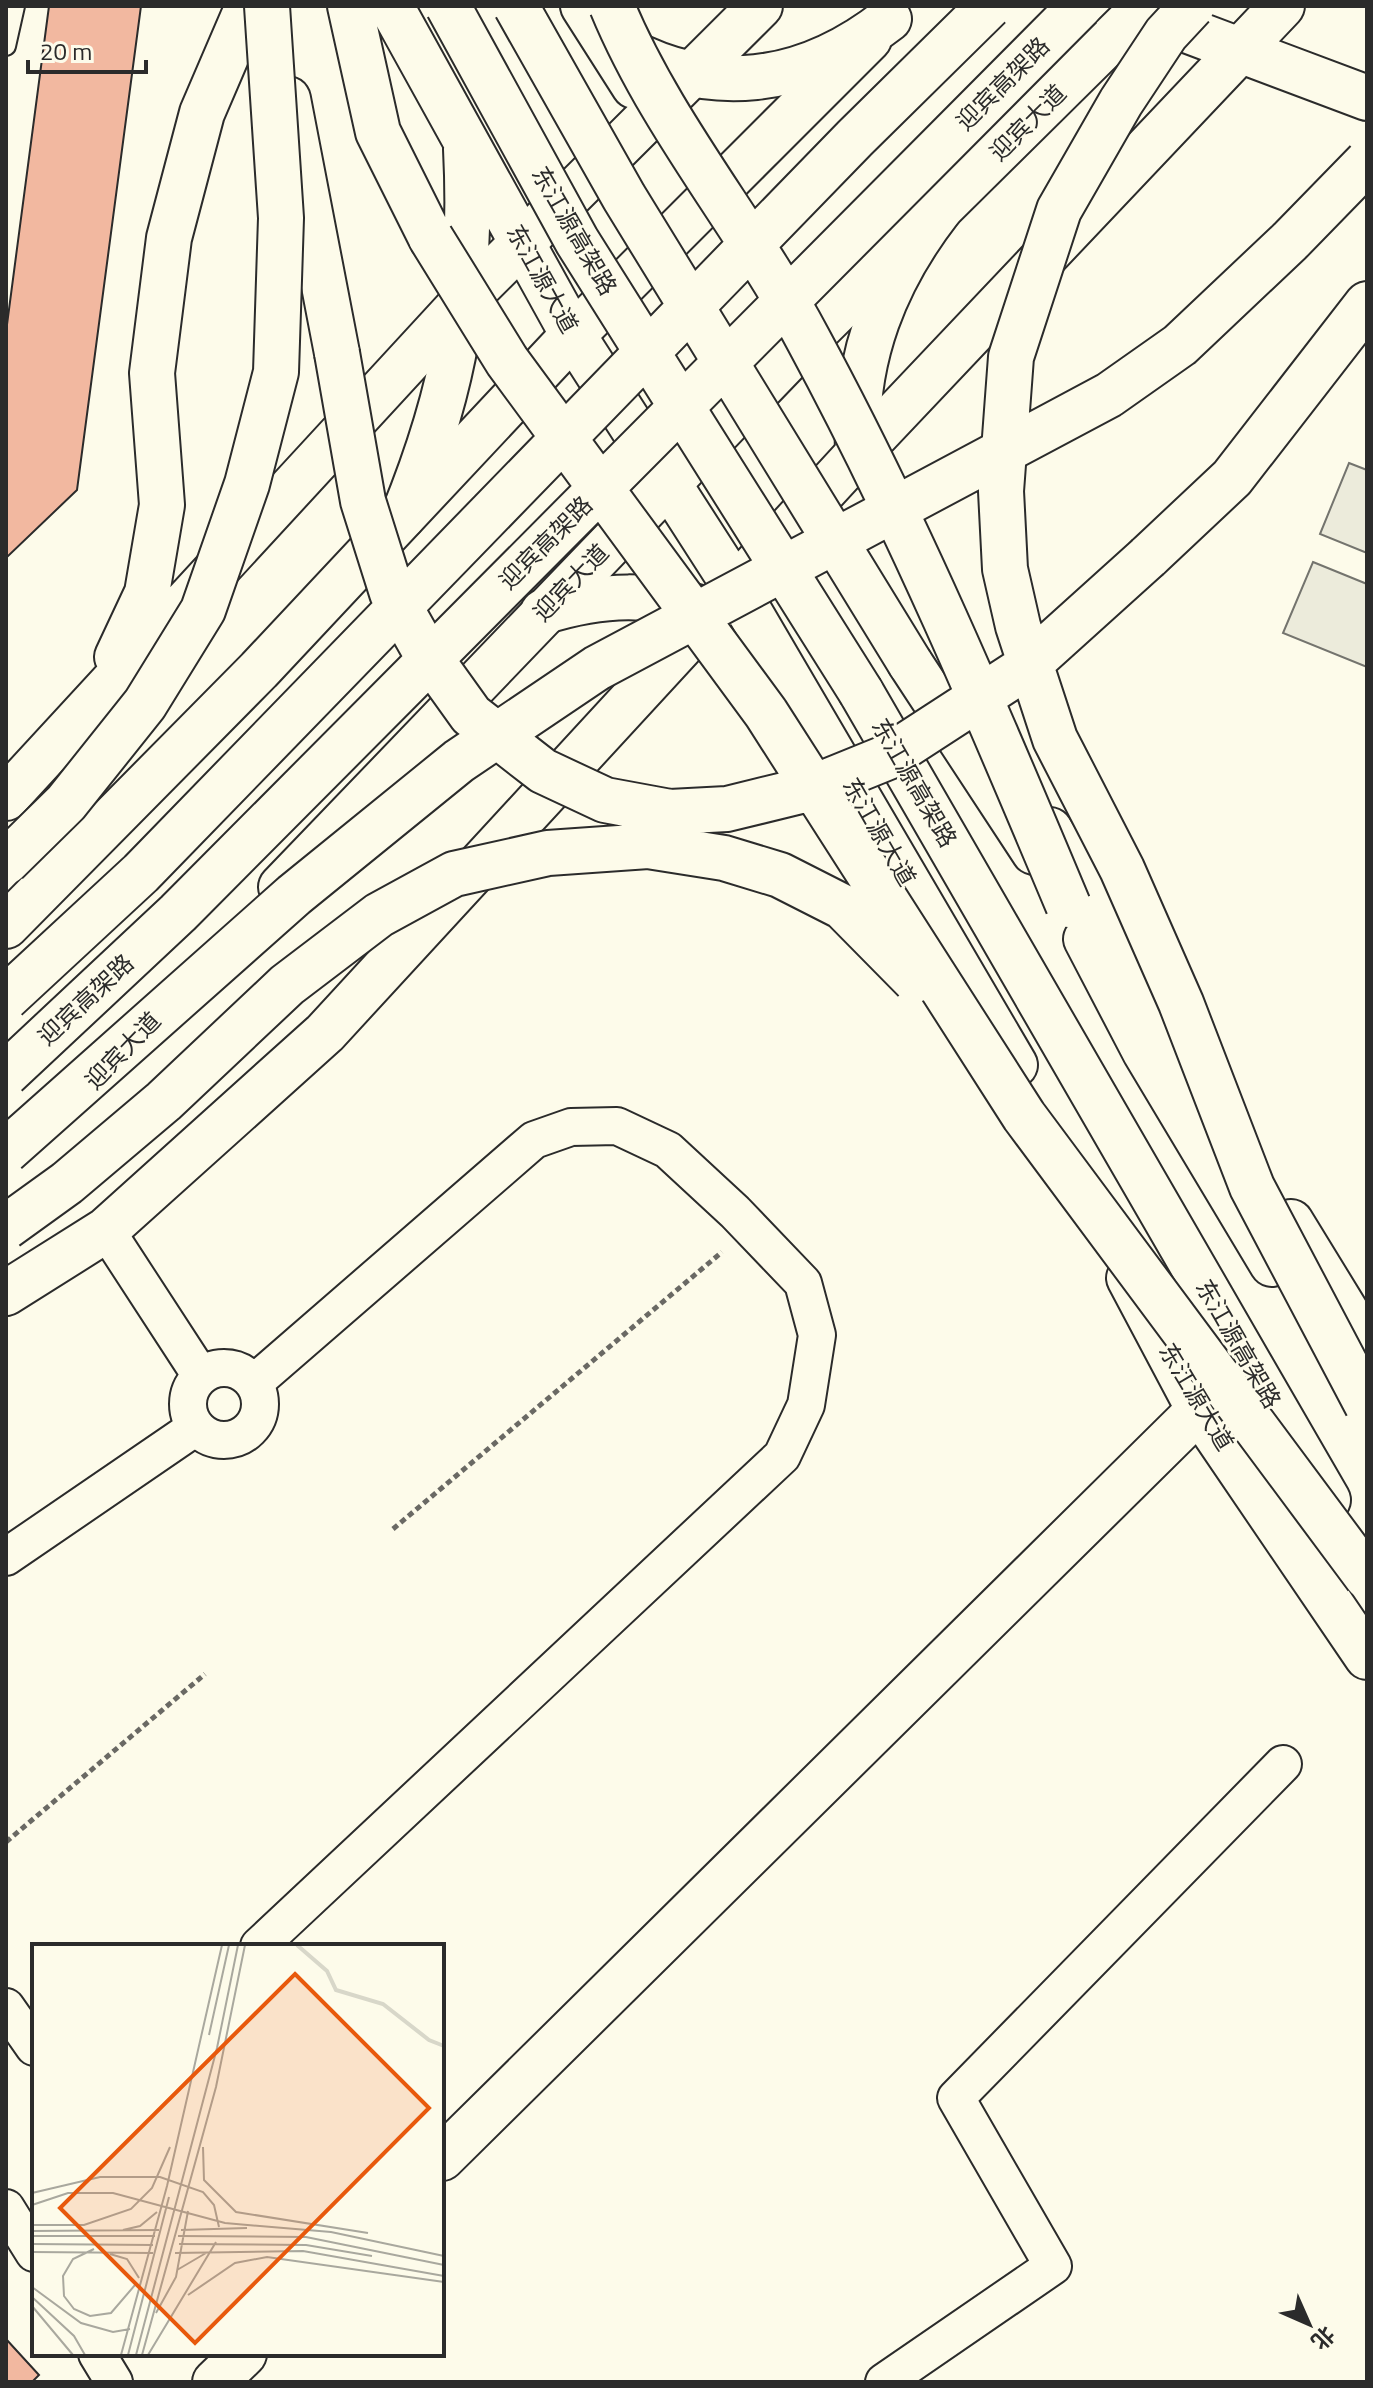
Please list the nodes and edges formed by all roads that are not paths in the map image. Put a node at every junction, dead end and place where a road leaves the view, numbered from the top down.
1 (15, 6) edge
2 (248, 6) edge
3 (269, 6) edge
4 (350, 6) edge
5 (391, 6) edge
6 (448, 6) edge
7 (516, 6) edge
8 (760, 6) edge
9 (963, 6) edge
10 (989, 6) edge
11 (1080, 6) edge
12 (1192, 6) edge
13 (1282, 6) edge
14 (1142, 9) edge
15 (896, 12) edge
16 (599, 16) edge
17 (6, 46) edge
18 (1239, 52) junction
19 (692, 74) junction
20 (1367, 98) edge
21 (652, 114) junction
22 (855, 138) junction
23 (465, 139) junction
24 (1367, 162) edge
25 (708, 202) junction
26 (940, 209) junction
27 (522, 243) junction
28 (463, 302) junction
29 (1367, 304) edge
30 (573, 335) junction
31 (794, 353) junction
32 (857, 470) junction
33 (669, 481) junction
34 (403, 516) junction
35 (724, 600) junction
36 (543, 612) junction
37 (99, 695) junction
38 (6, 798) edge
39 (6, 862) edge
40 (1068, 905) junction
41 (6, 926) edge
42 (6, 998) edge
43 (6, 1074) edge
44 (1024, 1116) junction
45 (6, 1151) edge
46 (6, 1168) edge
47 (6, 1227) edge
48 (106, 1230) junction
49 (6, 1293) edge
50 (1367, 1346) edge
51 (201, 1376) junction
52 (254, 1383) junction
53 (1367, 1405) edge
54 (1199, 1410) junction
55 (1367, 1424) edge
56 (196, 1427) junction
57 (6, 1557) edge
58 (1367, 1567) edge
59 (1367, 1577) edge
60 (1367, 1657) edge
61 (1283, 1764) dead end
62 (261, 1944) edge
63 (6, 2007) edge
64 (32, 2044) edge
65 (444, 2156) edge
66 (6, 2208) edge
67 (32, 2250) edge
68 (98, 2356) edge
69 (242, 2356) edge
70 (114, 2382) edge
71 (215, 2382) edge
72 (884, 2382) edge

1 - 17 lane
2 - 37 main road
3 - 29 main road, bridge
3 - 39 main road, bridge
4 - 44 main road, bridge
5 - 23 main road, 东江源大道
6 - 58 main road, 东江源高架路, bridge
7 - 40 main road, bridge
8 - 19 main road
9 - 22 main road, bridge
10 - 22 main road, bridge
11 - 43 main road, 迎宾高架路, bridge
12 - 53 main road, bridge
13 - 18 main road
14 - 18 main road
14 - 26 main road, 迎宾大道
15 - 19 main road
15 - 25 main road
16 - 19 main road
16 - 21 main road
16 - 40 main road, bridge
18 - 20 main road
18 - 32 main road
19 - 21 main road
21 - 25 main road
21 - 27 main road
22 - 42 main road, bridge
23 - 27 main road, 东江源大道
23 - 28 main road
24 - 45 main road, bridge
25 - 30 main road
25 - 31 main road
26 - 31 main road, 迎宾大道
26 - 32 main road
27 - 28 main road
27 - 30 main road, 东江源大道
28 - 34 main road
28 - 37 main road
30 - 33 main road, 东江源大道
30 - 34 main road
31 - 32 main road
31 - 33 main road, 迎宾大道
32 - 35 main road
32 - 50 main road
33 - 35 main road, 东江源大道
33 - 36 main road, 迎宾大道
34 - 41 main road
35 - 36 main road
35 - 48 main road
35 - 54 main road, 东江源大道
36 - 46 main road, 迎宾大道
37 - 38 main road
40 - 55 main road
44 - 47 main road, bridge
44 - 59 main road, bridge
48 - 49 main road
48 - 51 street
51 - 52 street
51 - 56 street
52 - 56 street
52 - 62 street
54 - 60 main road, 东江源大道
54 - 65 main road
56 - 57 street
61 - 72 street
63 - 64 street
66 - 67 street
68 - 70 street
69 - 71 main road

